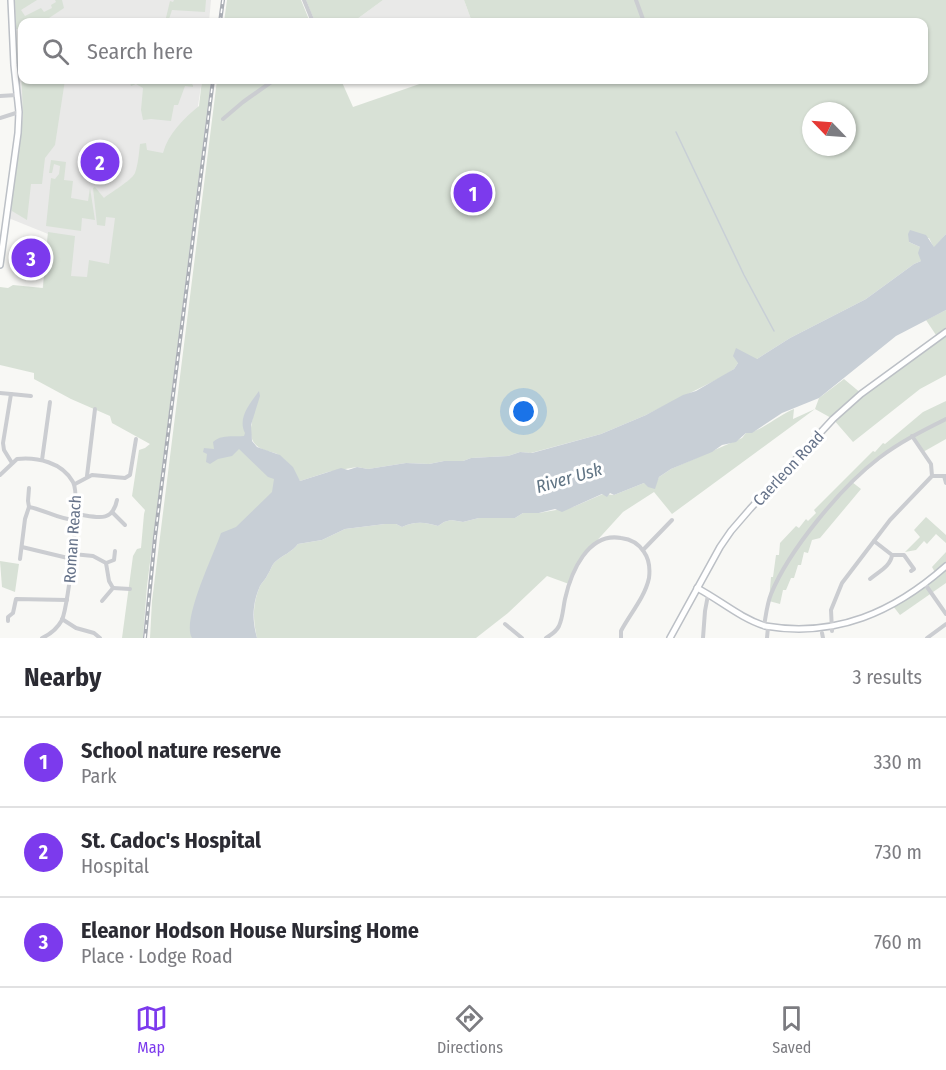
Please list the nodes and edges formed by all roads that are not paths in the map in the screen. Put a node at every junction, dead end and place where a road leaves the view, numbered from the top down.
1 (10, 0) edge
2 (304, 0) edge
3 (636, 0) edge
4 (311, 18) edge
5 (643, 18) edge
6 (268, 84) edge
7 (17, 95) junction
8 (0, 96) edge
9 (19, 112) junction
10 (0, 118) edge
11 (223, 119) dead end
12 (0, 265) edge
13 (946, 332) edge
14 (0, 393) edge
15 (11, 394) junction
16 (31, 396) dead end
17 (50, 402) dead end
18 (95, 409) dead end
19 (946, 419) edge
20 (912, 436) junction
21 (136, 439) dead end
22 (2, 451) edge
23 (42, 460) junction
24 (12, 463) junction
25 (0, 475) edge
26 (87, 476) junction
27 (945, 476) edge
28 (933, 477) junction
29 (946, 483) edge
30 (75, 484) junction
31 (29, 488) dead end
32 (117, 500) dead end
33 (29, 507) junction
34 (113, 513) junction
35 (75, 514) junction
36 (74, 520) junction
37 (672, 520) dead end
38 (125, 525) dead end
39 (874, 541) junction
40 (22, 547) junction
41 (643, 550) junction
42 (116, 551) dead end
43 (892, 555) junction
44 (72, 556) junction
45 (20, 559) dead end
46 (106, 562) junction
47 (946, 566) edge
48 (911, 571) dead end
49 (870, 579) dead end
50 (925, 584) junction
51 (113, 588) junction
52 (697, 588) junction
53 (130, 589) dead end
54 (709, 594) junction
55 (67, 600) junction
56 (102, 601) dead end
57 (946, 614) edge
58 (62, 619) junction
59 (8, 621) dead end
60 (505, 624) dead end
61 (946, 624) edge
62 (766, 626) junction
63 (832, 631) junction
64 (823, 635) edge
65 (51, 636) edge
66 (42, 638) edge
67 (100, 638) edge
68 (522, 638) edge
69 (546, 638) edge
70 (621, 638) edge
71 (670, 638) edge
72 (703, 638) edge
73 (767, 638) edge
74 (927, 638) edge

1 - 7 street
2 - 4 street
3 - 5 street
6 - 11 street
7 - 8 street
7 - 9 street
9 - 10 street
9 - 12 street
13 - 52 street, Caerleon Road
14 - 15 street
15 - 16 street
15 - 22 street
17 - 23 street
18 - 26 street
19 - 20 street
20 - 28 street
20 - 62 street
21 - 26 street
22 - 24 street
23 - 24 street
23 - 30 street, Roman Reach
24 - 25 street
26 - 30 street
27 - 28 street
27 - 29 street
28 - 39 street
30 - 35 street, Roman Reach
31 - 33 street
32 - 34 street
33 - 36 street
33 - 40 street
34 - 35 street
34 - 38 street
35 - 36 street, Roman Reach
36 - 44 street, Roman Reach
37 - 41 street
39 - 43 street
39 - 63 street
40 - 44 street
40 - 45 street
41 - 69 street
41 - 70 street
42 - 46 street
43 - 48 street
43 - 49 street
44 - 46 street
44 - 55 street, Roman Reach
46 - 51 street
47 - 50 street
50 - 57 street
50 - 63 street
51 - 53 street
51 - 56 street
52 - 54 street
52 - 71 street, Caerleon Road
54 - 62 street
54 - 72 street
55 - 58 street, Roman Reach
55 - 59 street
58 - 65 street, Roman Reach
58 - 67 street
60 - 68 street
61 - 74 street
62 - 64 street
62 - 73 street
63 - 64 street
65 - 66 street, Roman Reach

